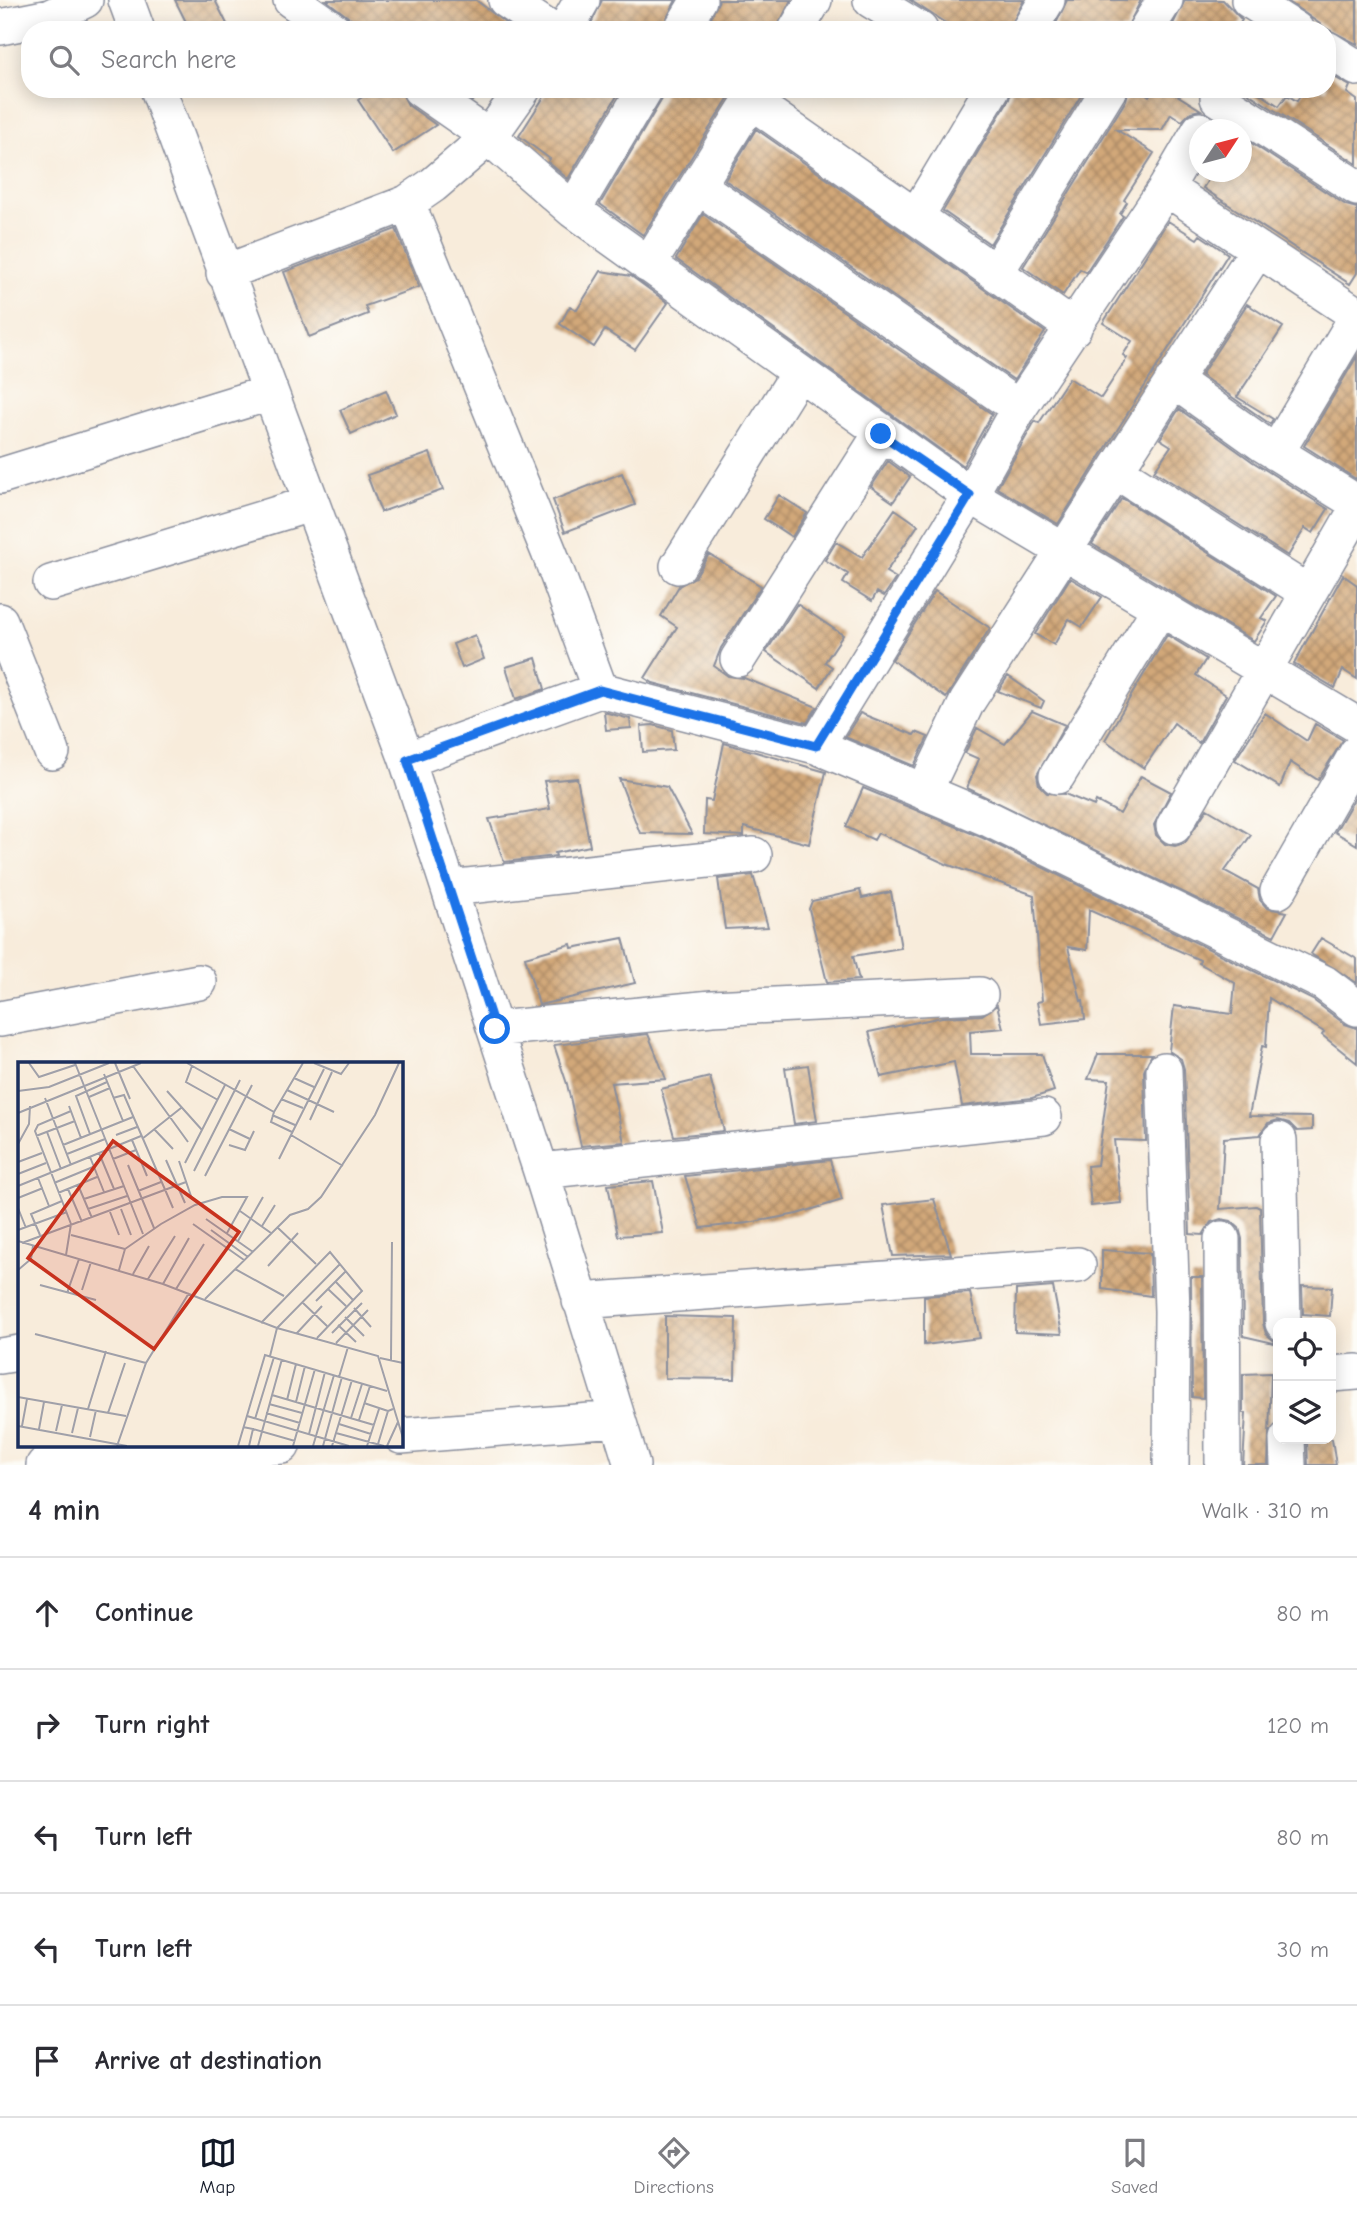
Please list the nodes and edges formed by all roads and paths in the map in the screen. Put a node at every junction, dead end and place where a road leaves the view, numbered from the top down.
1 (85, 0) edge
2 (127, 0) edge
3 (291, 0) edge
4 (506, 0) edge
5 (582, 0) edge
6 (699, 0) edge
7 (814, 0) edge
8 (871, 0) edge
9 (1047, 0) edge
10 (1165, 0) edge
11 (30, 21) edge
12 (134, 21) edge
13 (321, 21) edge
14 (538, 21) edge
15 (570, 21) edge
16 (686, 21) edge
17 (801, 21) edge
18 (905, 21) edge
19 (1034, 21) edge
20 (1152, 21) edge
21 (21, 23) edge
22 (0, 27) edge
23 (1336, 55) edge
24 (1357, 68) edge
25 (161, 98) edge
26 (433, 98) edge
27 (517, 98) edge
28 (640, 98) edge
29 (753, 98) edge
30 (759, 98) edge
31 (987, 98) edge
32 (1103, 98) edge
33 (1218, 98) edge
34 (1228, 98) edge
35 (1206, 119) edge
36 (489, 137) junction
37 (1189, 149) edge
38 (698, 186) junction
39 (1166, 188) junction
40 (1357, 188) edge
41 (407, 203) junction
42 (573, 210) junction
43 (917, 215) junction
44 (1258, 249) junction
45 (648, 265) junction
46 (996, 272) junction
47 (224, 273) junction
48 (1357, 316) edge
49 (1074, 328) junction
50 (799, 374) junction
51 (1173, 380) junction
52 (269, 393) junction
53 (1018, 408) junction
54 (881, 434) junction
55 (1276, 453) junction
56 (1116, 471) junction
57 (0, 476) edge
58 (970, 495) junction
59 (1357, 503) edge
60 (310, 504) junction
61 (1357, 509) edge
62 (1063, 553) junction
63 (678, 566) dead end
64 (51, 583) dead end
65 (1307, 592) junction
66 (1160, 608) junction
67 (0, 621) edge
68 (738, 659) dead end
69 (1265, 670) junction
70 (600, 690) junction
71 (1357, 725) edge
72 (816, 746) junction
73 (52, 752) dead end
74 (1357, 754) edge
75 (407, 760) junction
76 (1057, 776) dead end
77 (924, 792) junction
78 (1174, 826) dead end
79 (754, 855) dead end
80 (449, 888) junction
81 (1278, 891) dead end
82 (199, 982) dead end
83 (980, 995) dead end
84 (1357, 1008) edge
85 (0, 1019) edge
86 (495, 1029) junction
87 (1164, 1070) dead end
88 (1044, 1117) dead end
89 (1279, 1140) dead end
90 (541, 1171) junction
91 (1222, 1239) dead end
92 (1078, 1265) dead end
93 (580, 1301) junction
94 (1283, 1318) edge
95 (18, 1353) edge
96 (0, 1356) edge
97 (1357, 1372) edge
98 (1336, 1374) edge
99 (616, 1419) junction
100 (402, 1436) edge
101 (1287, 1444) edge
102 (257, 1448) edge
103 (44, 1465) edge
104 (632, 1465) edge
105 (1171, 1465) edge
106 (1223, 1465) edge
107 (1288, 1465) edge

1 - 11 street
2 - 12 street
3 - 13 street
4 - 14 street
5 - 15 street
6 - 16 street
7 - 17 street
8 - 18 street
9 - 19 street
10 - 20 street
21 - 22 street
23 - 24 street
25 - 47 street
26 - 36 street
27 - 36 street
28 - 42 street
29 - 38 street
30 - 43 street
31 - 43 street
32 - 46 street
33 - 35 street
34 - 40 street
36 - 41 street
36 - 42 street
37 - 39 street
38 - 45 street
38 - 53 street
39 - 44 street
39 - 49 street
41 - 47 street
41 - 70 street
42 - 45 street
43 - 46 street
44 - 48 street
44 - 51 street
45 - 50 street
46 - 49 street
47 - 52 street
48 - 55 street
49 - 53 street
50 - 54 street
50 - 63 street
51 - 55 street
51 - 56 street
52 - 57 street
52 - 60 street
53 - 58 street
54 - 58 street
54 - 68 street
55 - 59 street
56 - 62 street
56 - 65 street
58 - 62 street
58 - 72 street
60 - 64 street
60 - 75 street
61 - 65 street
62 - 66 street
62 - 77 street
65 - 69 street
66 - 69 street
66 - 76 street
67 - 73 street
69 - 71 street
69 - 78 street
70 - 72 street
70 - 75 street
72 - 77 street
74 - 81 street
75 - 80 street
77 - 84 street
79 - 80 street
80 - 86 street
82 - 85 street
83 - 86 street
86 - 90 street
87 - 105 street
88 - 90 street
89 - 94 street
90 - 93 street
91 - 106 street
92 - 93 street
93 - 99 street
95 - 96 street
97 - 98 street
99 - 100 street
99 - 104 street
101 - 107 street
102 - 103 street

